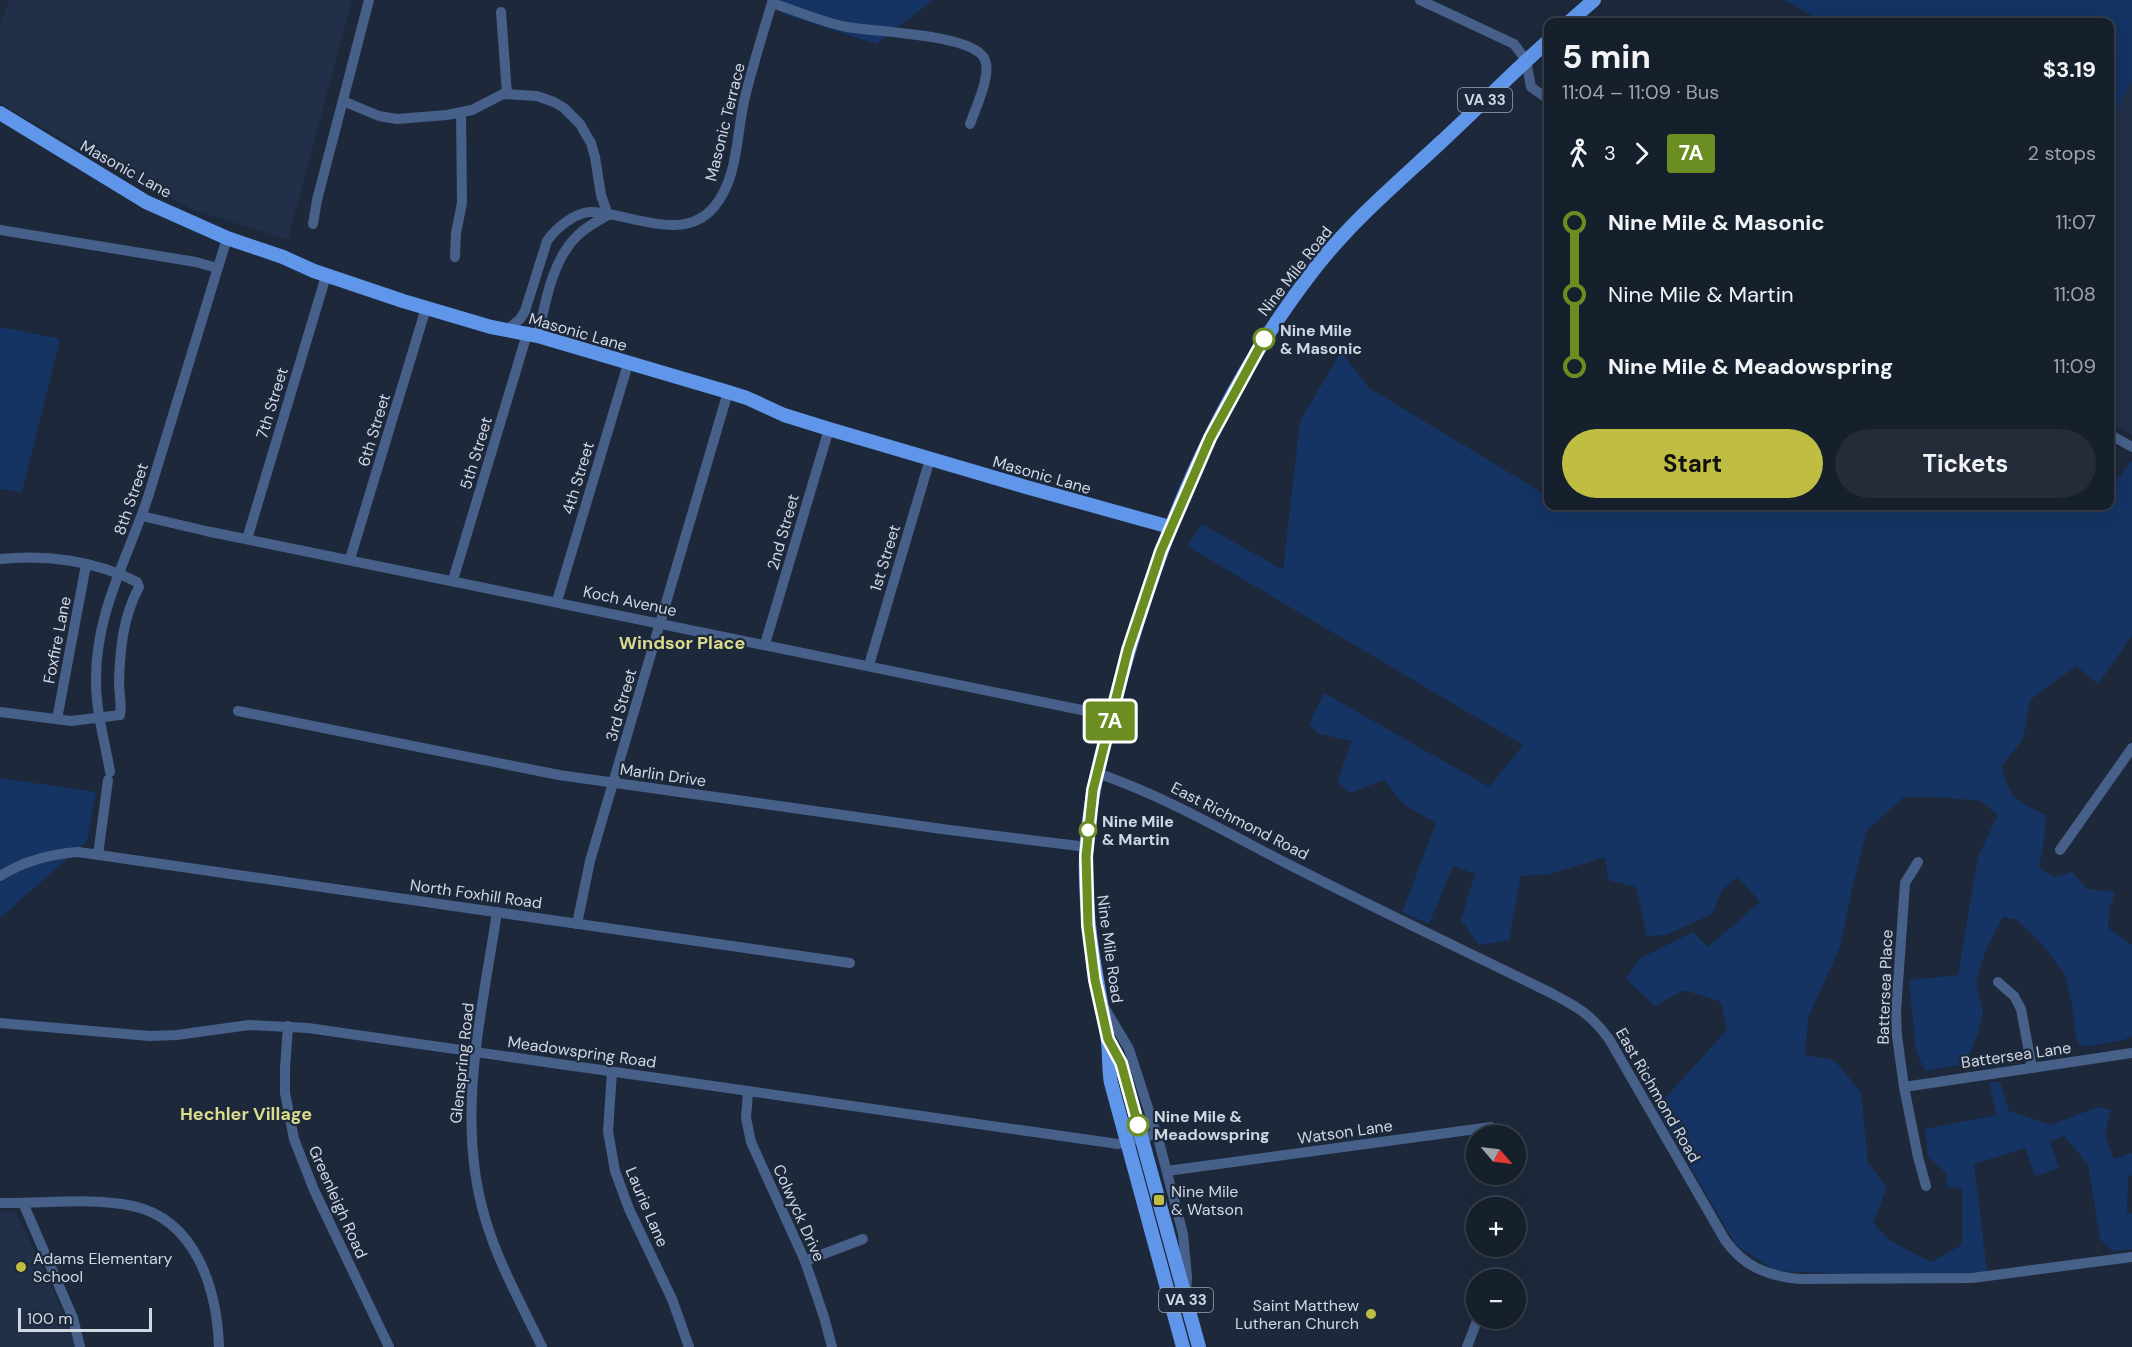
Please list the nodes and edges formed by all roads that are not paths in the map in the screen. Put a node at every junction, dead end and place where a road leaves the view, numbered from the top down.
1 (369, 0) edge
2 (1420, 0) edge
3 (1594, 0) edge
4 (772, 1) edge
5 (501, 12) dead end
6 (1574, 18) edge
7 (1544, 44) edge
8 (1526, 60) junction
9 (507, 94) junction
10 (1544, 96) edge
11 (343, 101) junction
12 (461, 112) junction
13 (0, 113) edge
14 (970, 124) dead end
15 (608, 215) junction
16 (313, 224) dead end
17 (0, 230) edge
18 (227, 238) junction
19 (455, 257) dead end
20 (217, 268) junction
21 (326, 276) junction
22 (426, 308) junction
23 (507, 330) junction
24 (532, 335) junction
25 (628, 364) junction
26 (728, 392) junction
27 (829, 429) junction
28 (2114, 437) edge
29 (2132, 447) edge
30 (930, 459) junction
31 (142, 516) junction
32 (1170, 527) junction
33 (247, 539) junction
34 (0, 559) edge
35 (350, 559) junction
36 (86, 566) junction
37 (118, 573) junction
38 (453, 580) junction
39 (557, 601) junction
40 (660, 622) junction
41 (765, 644) junction
42 (869, 665) junction
43 (238, 711) dead end
44 (0, 712) edge
45 (1111, 716) junction
46 (105, 717) junction
47 (57, 719) junction
48 (2132, 748) edge
49 (1098, 773) junction
50 (614, 784) junction
51 (1087, 847) junction
52 (2060, 850) dead end
53 (98, 855) junction
54 (1918, 862) dead end
55 (0, 876) edge
56 (496, 912) junction
57 (577, 924) junction
58 (850, 963) dead end
59 (1998, 982) dead end
60 (1099, 998) junction
61 (0, 1023) edge
62 (288, 1026) junction
63 (1108, 1039) junction
64 (476, 1052) junction
65 (2132, 1053) edge
66 (2032, 1068) junction
67 (612, 1072) junction
68 (1904, 1087) junction
69 (748, 1092) junction
70 (1466, 1130) edge
71 (1156, 1134) junction
72 (1142, 1139) junction
73 (1127, 1143) junction
74 (1167, 1171) junction
75 (1926, 1186) dead end
76 (0, 1203) edge
77 (23, 1203) junction
78 (863, 1239) dead end
79 (2132, 1257) edge
80 (806, 1262) junction
81 (1185, 1297) junction
82 (1474, 1329) edge
83 (80, 1347) edge
84 (219, 1347) edge
85 (389, 1347) edge
86 (542, 1347) edge
87 (689, 1347) edge
88 (832, 1347) edge
89 (1183, 1347) edge
90 (1199, 1347) edge
91 (1467, 1347) edge

1 - 11 street
2 - 8 street
3 - 6 main road
4 - 14 street, Masonic Terrace
4 - 15 street, Masonic Terrace
5 - 9 street
7 - 8 main road, Nine Mile Road / VA 33
8 - 10 street
8 - 32 main road, Nine Mile Road / VA 33
9 - 12 street
9 - 15 street
11 - 12 street
11 - 16 street
12 - 19 street
13 - 18 main road, Masonic Lane
15 - 23 street, Masonic Terrace
15 - 24 street
17 - 20 street
18 - 20 street, 8th Street
18 - 21 main road, Masonic Lane
20 - 31 street, 8th Street
21 - 22 main road, Masonic Lane
21 - 33 street, 7th Street
22 - 23 main road, Masonic Lane
22 - 35 street, 6th Street
23 - 24 main road, Masonic Lane
24 - 25 main road, Masonic Lane
24 - 38 street, 5th Street
25 - 26 main road, Masonic Lane
25 - 39 street, 4th Street
26 - 27 main road, Masonic Lane
26 - 40 street, 3rd Street
27 - 30 main road, Masonic Lane
27 - 41 street, 2nd Street
28 - 29 street
30 - 32 main road, Masonic Lane
30 - 42 street, 1st Street
31 - 33 street, Koch Avenue
31 - 37 street, 8th Street
32 - 45 main road, Nine Mile Road / VA 33
33 - 35 street, Koch Avenue
34 - 36 street
35 - 38 street, Koch Avenue
36 - 37 street
36 - 47 street, Foxfire Lane
37 - 46 street, 8th Street
37 - 46 street
38 - 39 street, Koch Avenue
39 - 40 street, Koch Avenue
40 - 41 street, Koch Avenue
40 - 50 street, 3rd Street
41 - 42 street, Koch Avenue
42 - 45 street, Koch Avenue
43 - 50 street, Marlin Drive
44 - 47 street
45 - 49 main road, Nine Mile Road / VA 33
46 - 47 street
46 - 53 street, 8th Street
48 - 52 street
49 - 51 main road, Nine Mile Road / VA 33
49 - 79 street, East Richmond Road
50 - 51 street, Marlin Drive
50 - 57 street, 3rd Street
51 - 60 main road, Nine Mile Road / VA 33
53 - 55 street, North Foxhill Road
53 - 56 street, North Foxhill Road
54 - 68 street, Battersea Place
56 - 57 street, North Foxhill Road
56 - 64 street, Glenspring Road
57 - 58 street, North Foxhill Road
59 - 66 street
60 - 63 main road, Nine Mile Road / VA 33
60 - 71 street
61 - 62 street, Meadowspring Road
62 - 64 street, Meadowspring Road
62 - 85 street, Greenleigh Road
63 - 72 main road, Nine Mile Road / VA 33
63 - 73 main road, Nine Mile Road / VA 33
64 - 67 street, Meadowspring Road
64 - 86 street, Glenspring Road
65 - 66 street, Battersea Lane
66 - 68 street, Battersea Lane
67 - 69 street, Meadowspring Road
67 - 87 street, Laurie Lane
68 - 75 street, Battersea Place
69 - 73 street, Meadowspring Road
69 - 80 street, Colwyck Drive
70 - 74 street, Watson Lane
71 - 72 street, Meadowspring Road
71 - 74 street
72 - 73 street, Meadowspring Road
72 - 81 main road, Nine Mile Road / VA 33
73 - 89 main road, Nine Mile Road / VA 33
74 - 81 street
76 - 77 street
77 - 83 street
77 - 84 street
78 - 80 street
80 - 88 street, Colwyck Drive
81 - 90 main road, Nine Mile Road / VA 33
82 - 91 street

